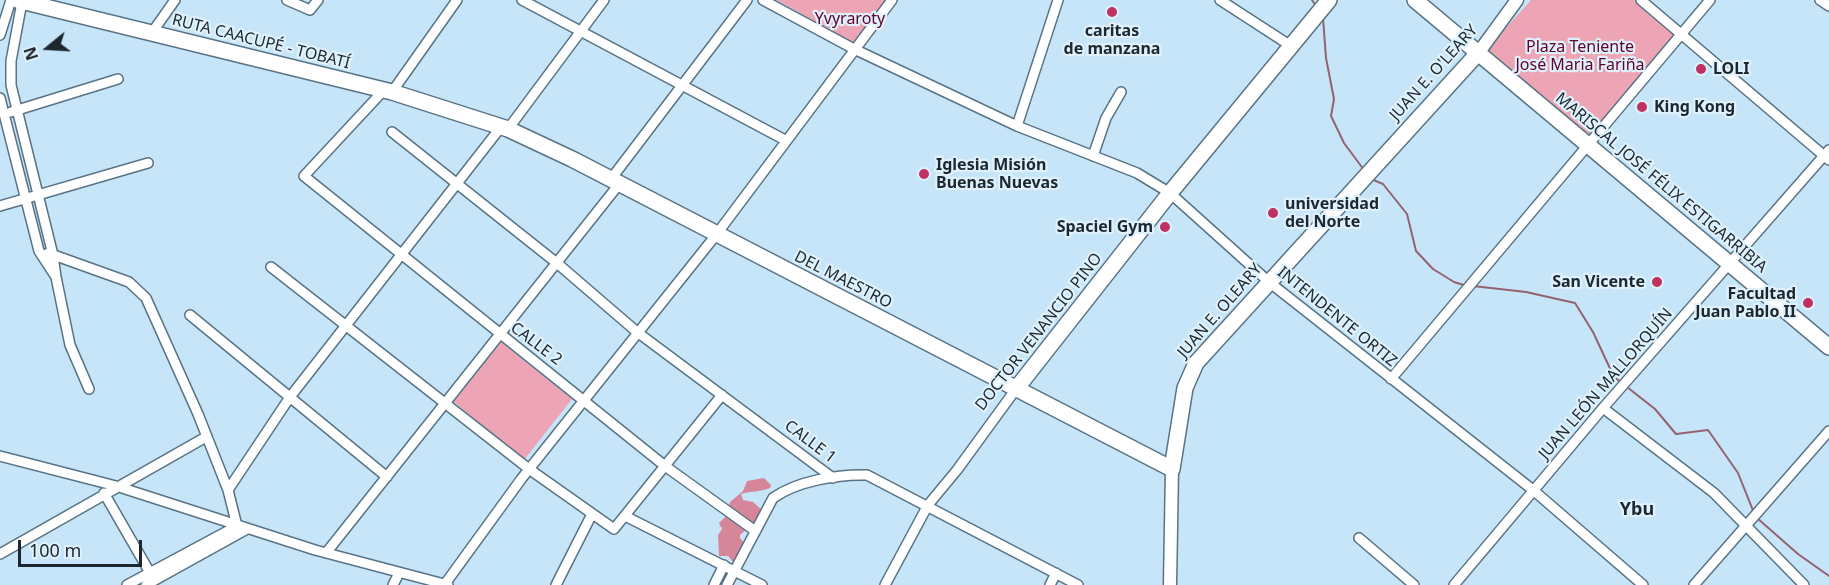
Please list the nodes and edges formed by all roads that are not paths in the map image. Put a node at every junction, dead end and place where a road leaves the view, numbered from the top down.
1 (175, 0) edge
2 (287, 0) edge
3 (318, 0) edge
4 (457, 0) edge
5 (522, 0) edge
6 (604, 0) edge
7 (747, 0) edge
8 (763, 0) edge
9 (892, 0) edge
10 (1058, 0) edge
11 (1220, 0) edge
12 (1329, 0) edge
13 (1414, 0) edge
14 (1517, 0) edge
15 (1641, 0) edge
16 (1710, 0) edge
17 (1820, 0) edge
18 (23, 1) edge
19 (1829, 6) edge
20 (581, 31) junction
21 (1683, 33) junction
22 (151, 34) junction
23 (0, 35) edge
24 (1295, 41) junction
25 (854, 49) junction
26 (1479, 52) junction
27 (118, 79) dead end
28 (682, 85) junction
29 (388, 91) junction
30 (1120, 92) dead end
31 (0, 98) edge
32 (17, 110) junction
33 (2, 115) edge
34 (1017, 126) junction
35 (502, 127) junction
36 (392, 132) dead end
37 (785, 140) junction
38 (1588, 146) junction
39 (1827, 155) edge
40 (1093, 156) junction
41 (148, 163) dead end
42 (1373, 166) joint
43 (615, 181) junction
44 (458, 183) junction
45 (1170, 193) junction
46 (38, 195) junction
47 (24, 199) junction
48 (0, 206) edge
49 (716, 235) junction
50 (39, 251) junction
51 (53, 255) junction
52 (400, 255) junction
53 (558, 264) junction
54 (1730, 266) junction
55 (271, 267) dead end
56 (56, 277) junction
57 (1269, 282) junction
58 (190, 315) dead end
59 (346, 325) junction
60 (637, 332) junction
61 (501, 336) junction
62 (1829, 347) edge
63 (1391, 380) junction
64 (89, 389) dead end
65 (1017, 389) junction
66 (722, 395) junction
67 (290, 397) junction
68 (584, 400) junction
69 (446, 404) junction
70 (1603, 408) junction
71 (1829, 431) edge
72 (206, 437) junction
73 (0, 456) edge
74 (664, 466) junction
75 (1172, 469) junction
76 (529, 470) junction
77 (387, 477) junction
78 (833, 478) junction
79 (116, 486) junction
80 (228, 490) junction
81 (1533, 490) junction
82 (104, 493) junction
83 (928, 505) junction
84 (592, 514) junction
85 (625, 516) junction
86 (1746, 524) junction
87 (237, 526) junction
88 (247, 529) junction
89 (754, 530) junction
90 (1359, 538) dead end
91 (326, 553) junction
92 (0, 554) edge
93 (724, 565) junction
94 (734, 571) junction
95 (399, 573) junction
96 (1056, 573) junction
97 (152, 581) edge
98 (446, 584) edge
99 (127, 585) edge
100 (393, 585) edge
101 (556, 585) edge
102 (714, 585) edge
103 (727, 585) edge
104 (762, 585) edge
105 (885, 585) edge
106 (1050, 585) edge
107 (1078, 585) edge
108 (1170, 585) edge
109 (1414, 585) edge
110 (1454, 585) edge
111 (1643, 585) edge
112 (1694, 585) edge
113 (1804, 585) edge

1 - 22 street
2 - 3 street
4 - 29 street
5 - 20 street
6 - 20 street
7 - 28 street
8 - 25 street, INTENDENTE ORTIZ
9 - 25 street
10 - 34 street
11 - 24 street
12 - 24 main road, DOCTOR VENANCIO PINO
13 - 26 main road, MARISCAL JOSÉ FÉLIX ESTIGARRIBIA
14 - 26 street, JUAN E. O'LEARY
15 - 21 street
16 - 21 street
17 - 19 street
18 - 22 main road, RUTA CAACUPÉ - TOBATÍ
18 - 23 street
18 - 32 street
20 - 28 street
20 - 35 street
21 - 38 street
21 - 39 street
22 - 29 main road, RUTA CAACUPÉ - TOBATÍ
24 - 45 main road, DOCTOR VENANCIO PINO
25 - 34 street, INTENDENTE ORTIZ
25 - 37 street
26 - 38 main road, MARISCAL JOSÉ FÉLIX ESTIGARRIBIA
26 - 42 main road, JUAN E. O'LEARY
27 - 32 street
28 - 37 street
28 - 43 street
29 - 35 main road, RUTA CAACUPÉ - TOBATÍ
29 - 52 street, CALLE 2
30 - 40 street
31 - 33 street
32 - 33 street
32 - 46 street
33 - 47 street
34 - 40 street, INTENDENTE ORTIZ
35 - 43 main road, DEL MAESTRO
35 - 44 street
36 - 44 street
37 - 49 street
38 - 54 main road, MARISCAL JOSÉ FÉLIX ESTIGARRIBIA
38 - 63 street
39 - 54 street, JUAN LEÓN MALLORQUÍN
40 - 45 street, INTENDENTE ORTIZ
41 - 46 street
42 - 57 main road, JUAN E. OLEARY
43 - 49 main road, DEL MAESTRO
43 - 53 street
44 - 52 street
44 - 53 street
45 - 57 street, INTENDENTE ORTIZ
45 - 65 main road, DOCTOR VENANCIO PINO
46 - 47 street
46 - 51 street
47 - 48 street
47 - 50 street
49 - 60 street
49 - 65 main road, DEL MAESTRO
50 - 51 street
50 - 56 street
51 - 56 street
51 - 72 street
52 - 59 street
52 - 61 street, CALLE 2
53 - 60 street, CALLE 1
53 - 61 street
54 - 62 main road, MARISCAL JOSÉ FÉLIX ESTIGARRIBIA
54 - 70 street, JUAN LEÓN MALLORQUÍN
55 - 59 street
56 - 64 street
57 - 63 street, INTENDENTE ORTIZ
57 - 75 main road, JUAN E. OLEARY
58 - 67 street
59 - 67 street
59 - 69 street
60 - 66 street, CALLE 1
60 - 68 street
61 - 68 street, CALLE 2
61 - 69 street
63 - 81 street, INTENDENTE ORTIZ
65 - 75 main road, DEL MAESTRO
65 - 83 street, DOCTOR VENANCIO PINO
66 - 74 street
66 - 78 street, CALLE 1
67 - 77 street
67 - 80 street
68 - 74 street, CALLE 2
68 - 76 street
69 - 76 street
69 - 77 street
70 - 81 street, JUAN LEÓN MALLORQUÍN
70 - 86 street
71 - 86 street
72 - 79 street
72 - 80 street
73 - 79 street
74 - 85 street
74 - 89 street, CALLE 2
75 - 108 street, JUAN E. OLEARY
76 - 84 street
76 - 98 street
77 - 91 street
78 - 83 street, CALLE 1
78 - 89 street
79 - 82 street
79 - 87 street
80 - 87 street
81 - 110 street, JUAN LEÓN MALLORQUÍN
81 - 111 street, INTENDENTE ORTIZ
82 - 92 street
82 - 97 street
83 - 96 street, CALLE 1
83 - 105 street, DOCTOR VENANCIO PINO
84 - 85 street
84 - 101 street
85 - 93 street
86 - 112 street
86 - 113 street
87 - 88 street
87 - 97 street
88 - 91 street
88 - 97 street
89 - 94 street
90 - 109 street
91 - 95 street
93 - 94 street
93 - 102 street
94 - 103 street
94 - 104 street
95 - 98 street
95 - 100 street
96 - 106 street
96 - 107 street, CALLE 1
97 - 99 street

